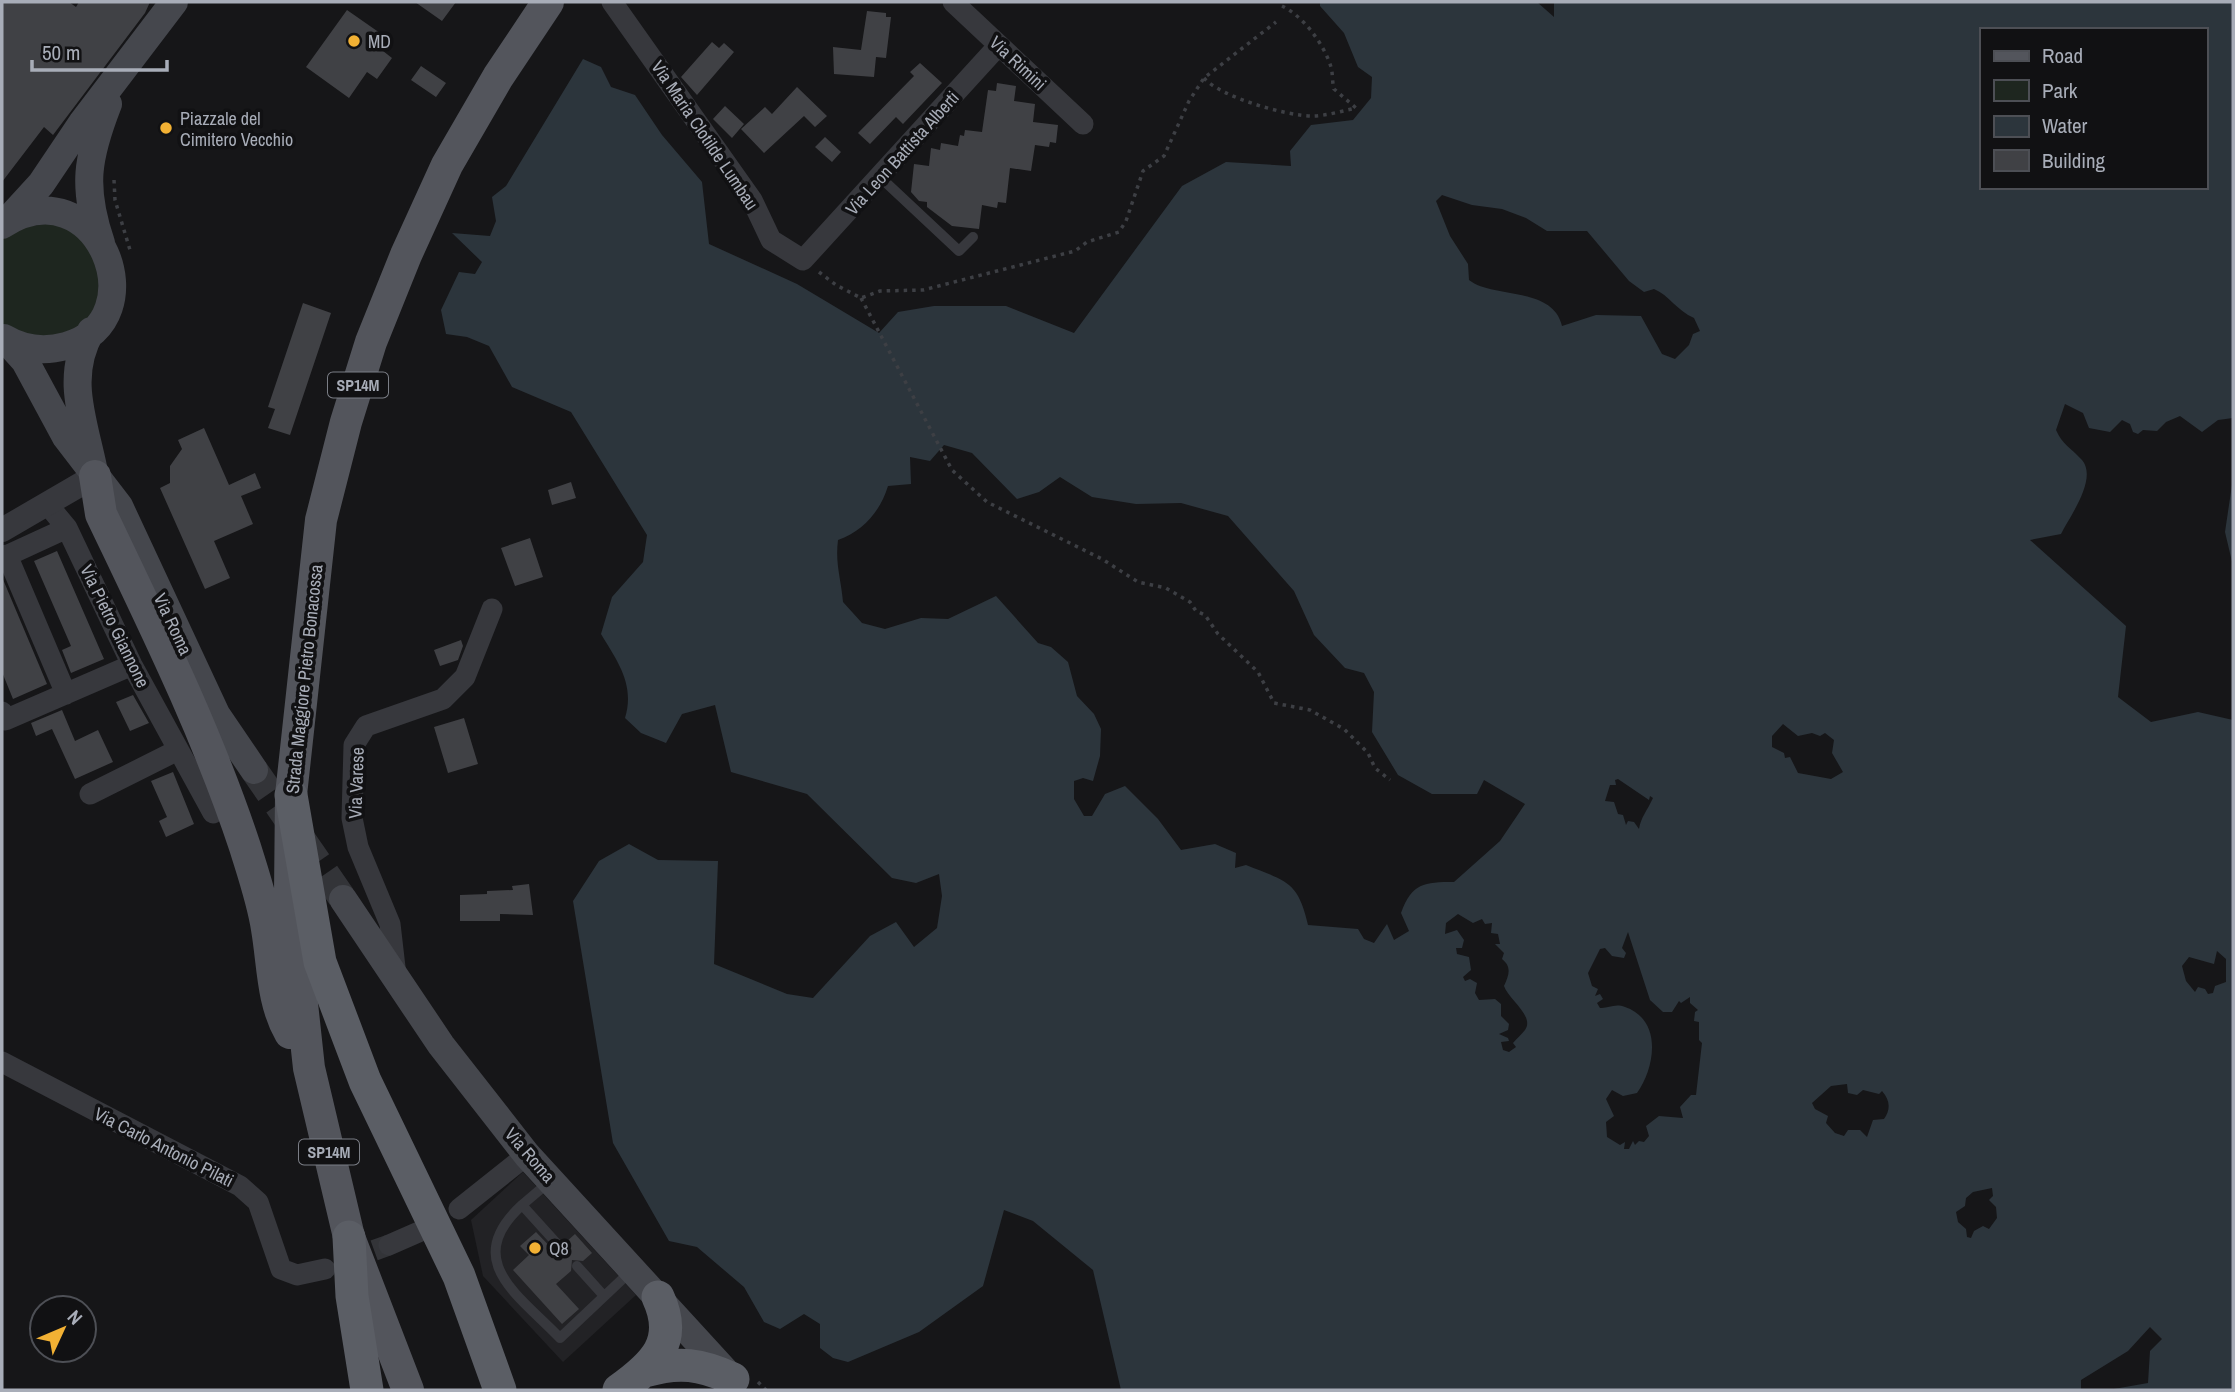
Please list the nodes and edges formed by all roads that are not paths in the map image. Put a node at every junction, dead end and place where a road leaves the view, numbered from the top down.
1 (174, 2) edge
2 (548, 2) edge
3 (612, 2) edge
4 (953, 2) edge
5 (999, 45) junction
6 (118, 77) junction
7 (1083, 124) dead end
8 (880, 177) junction
9 (2, 225) edge
10 (974, 236) dead end
11 (102, 243) junction
12 (803, 260) joint
13 (91, 331) junction
14 (4, 338) edge
15 (95, 476) junction
16 (48, 505) junction
17 (101, 514) junction
18 (67, 528) junction
19 (2, 530) edge
20 (5, 557) edge
21 (492, 609) dead end
22 (132, 665) junction
23 (66, 694) junction
24 (3, 716) edge
25 (178, 750) junction
26 (254, 771) tunnel mouth
27 (90, 794) dead end
28 (291, 795) junction
29 (213, 813) dead end
30 (343, 899) tunnel mouth
31 (396, 978) junction
32 (2, 1062) edge
33 (309, 1068) junction
34 (527, 1155) junction
35 (551, 1180) junction
36 (522, 1205) junction
37 (459, 1209) dead end
38 (421, 1231) dead end
39 (349, 1237) junction
40 (388, 1245) tunnel mouth
41 (560, 1247) dead end
42 (577, 1266) dead end
43 (325, 1269) tunnel mouth
44 (633, 1269) junction
45 (604, 1296) junction
46 (658, 1297) junction
47 (645, 1371) junction
48 (738, 1385) edge
49 (367, 1390) edge
50 (408, 1390) edge
51 (500, 1390) edge
52 (619, 1390) edge

1 - 6 main road
2 - 28 main road, Strada Maggiore Pietro Bonacossa / SP14M
3 - 12 street, Via Maria Clotilde Lumbau
4 - 5 street, Via Rimini
5 - 7 street, Via Rimini
5 - 8 street, Via Leon Battista Alberti
6 - 9 main road
6 - 11 main road, Via Roma
8 - 10 lane
8 - 12 street, Via Leon Battista Alberti
9 - 11 main road
11 - 13 main road, Via Roma
13 - 14 main road
13 - 15 main road, Via Roma
14 - 15 main road, Via Roma
15 - 16 street
15 - 17 main road
15 - 26 main road, Via Roma
16 - 17 street
16 - 18 street, Via Pietro Giannone
16 - 19 street
17 - 33 main road
18 - 20 street
18 - 22 street, Via Pietro Giannone
20 - 23 street
21 - 31 street, Via Varese
22 - 23 street
22 - 25 street, Via Pietro Giannone
23 - 24 street
25 - 27 street
25 - 29 street, Via Pietro Giannone
28 - 33 main road, Strada Maggiore Pietro Bonacossa / SP14M
28 - 51 highway
30 - 31 main road, Via Roma
31 - 34 main road, Via Roma
32 - 43 street, Via Carlo Antonio Pilati
33 - 39 main road, Strada Maggiore Pietro Bonacossa / SP14M
34 - 35 main road, Via Roma
34 - 37 street
35 - 36 lane
35 - 44 main road, Via Roma
36 - 41 lane
36 - 45 lane
38 - 40 street
39 - 49 highway
39 - 50 main road, Strada Maggiore Pietro Bonacossa / SP14M
42 - 45 lane
44 - 45 lane
44 - 46 main road, Via Roma
46 - 47 highway
46 - 48 main road, Via Roma
47 - 48 highway
47 - 52 highway

